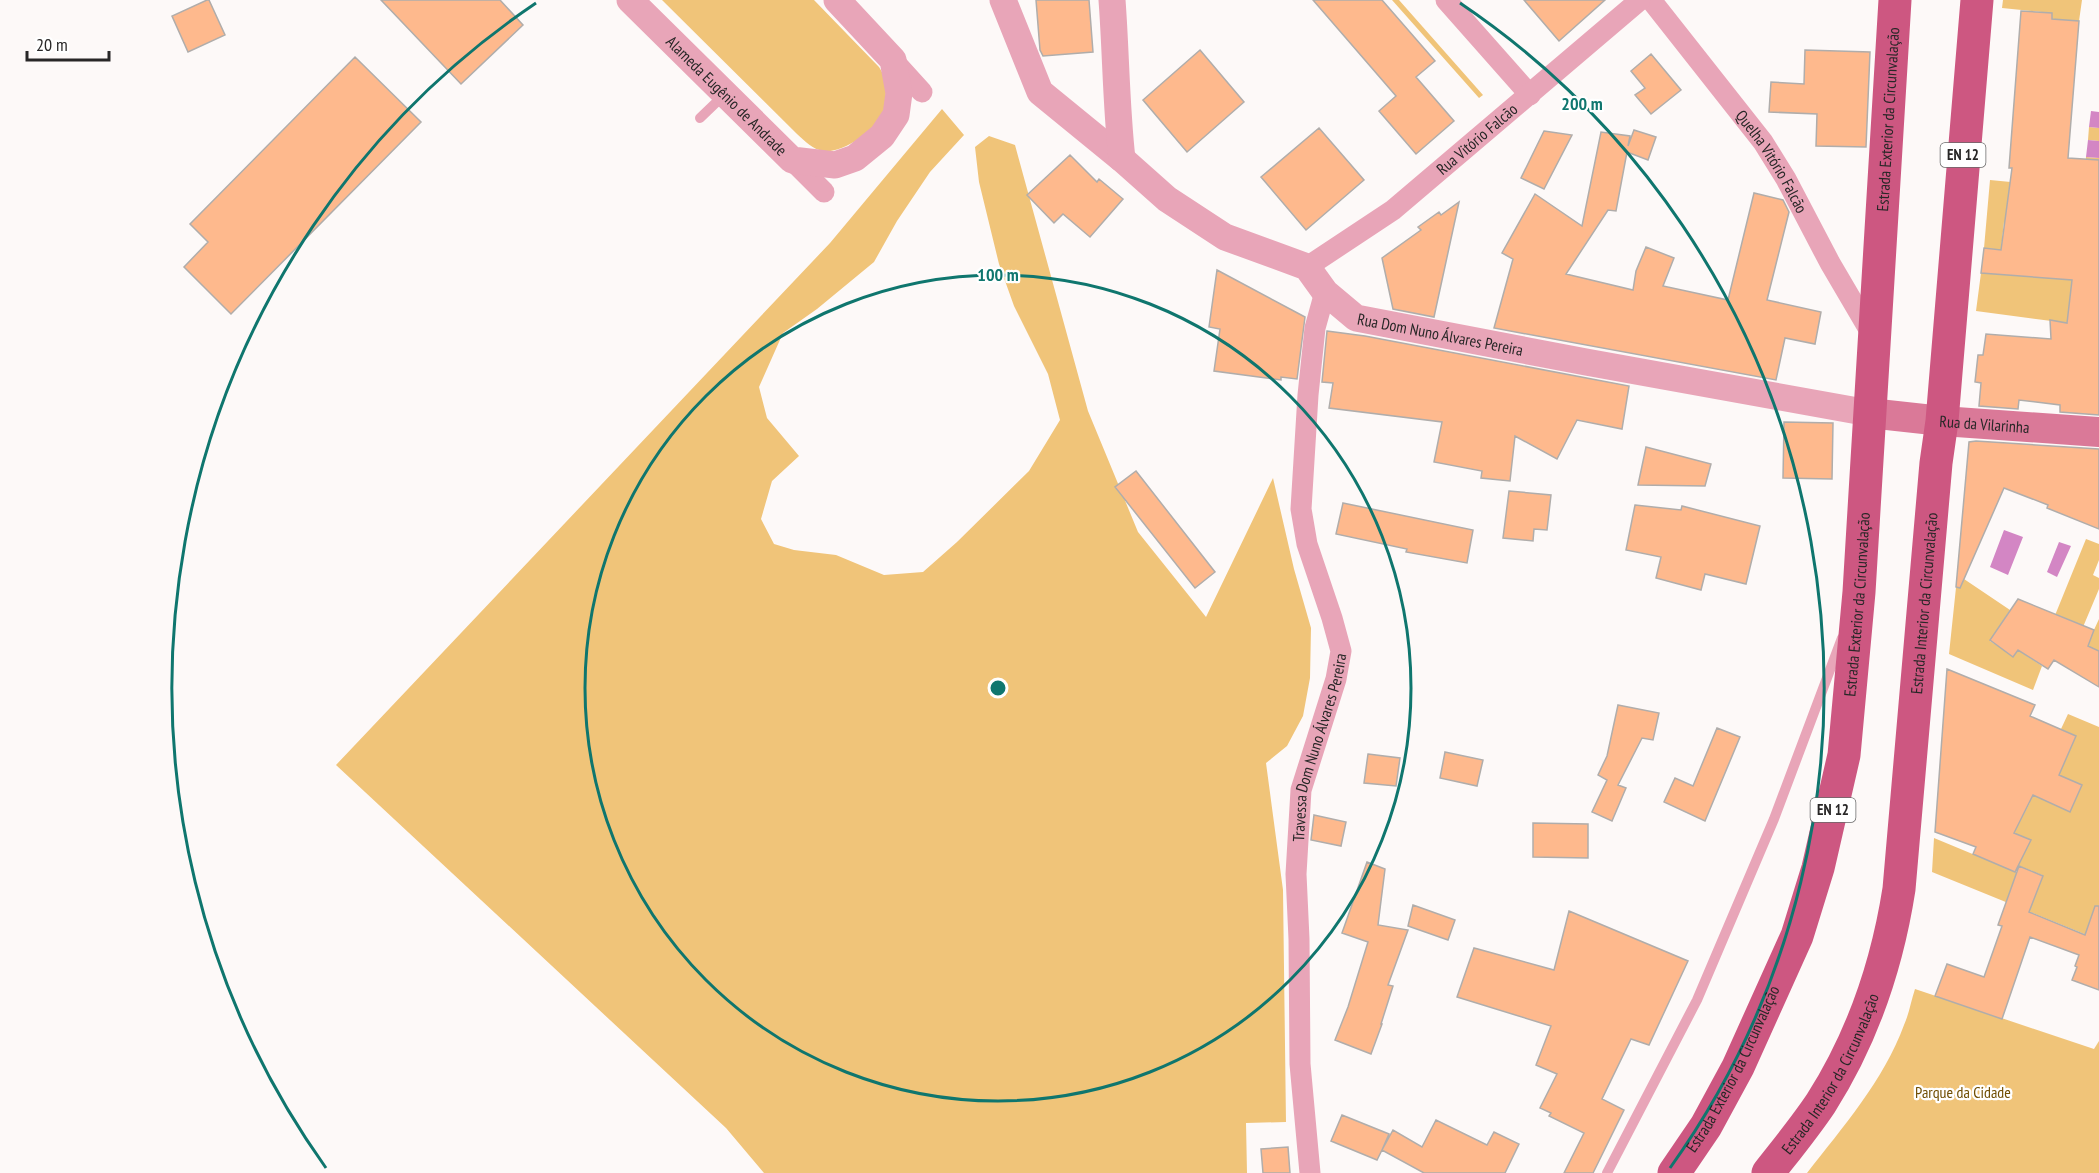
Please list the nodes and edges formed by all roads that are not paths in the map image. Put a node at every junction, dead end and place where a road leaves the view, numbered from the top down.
1 (630, 0) edge
2 (1003, 0) edge
3 (1112, 0) edge
4 (1446, 0) edge
5 (1640, 0) edge
6 (1651, 0) edge
7 (1895, 0) edge
8 (1977, 0) edge
9 (842, 3) edge
10 (893, 60) junction
11 (922, 92) dead end
12 (725, 94) junction
13 (1530, 95) junction
14 (700, 118) dead end
15 (1122, 159) junction
16 (792, 160) junction
17 (824, 192) dead end
18 (1307, 267) junction
19 (1325, 292) junction
20 (1874, 338) junction
21 (1869, 413) junction
22 (1942, 421) junction
23 (2099, 432) edge
24 (1859, 592) junction
25 (1310, 1173) edge
26 (1607, 1173) edge
27 (1674, 1173) edge
28 (1768, 1173) edge

1 - 12 street, Alameda Eugênio de Andrade
2 - 15 street
3 - 15 street
4 - 13 street
5 - 13 street, Rua Vitório Falcão
6 - 20 street, Quelha Vitório Falcão
7 - 20 main road, Estrada Exterior da Circunvalação / EN 12
8 - 22 main road, Estrada Interior da Circunvalação / EN 12
9 - 10 street
10 - 11 street
10 - 16 street, Alameda Eugênio de Andrade
12 - 14 lane
12 - 16 street, Alameda Eugênio de Andrade
13 - 18 street, Rua Vitório Falcão
15 - 18 street
16 - 17 street
18 - 19 street, Rua Dom Nuno Álvares Pereira
19 - 21 street, Rua Dom Nuno Álvares Pereira
19 - 25 street, Travessa Dom Nuno Álvares Pereira
20 - 21 main road, Estrada Exterior da Circunvalação / EN 12
21 - 22 main road, Rua da Vilarinha
21 - 24 main road, Estrada Exterior da Circunvalação / EN 12
22 - 23 main road, Rua da Vilarinha
22 - 28 main road, Estrada Interior da Circunvalação / EN 12
24 - 26 lane
24 - 27 main road, Estrada Exterior da Circunvalação / EN 12

